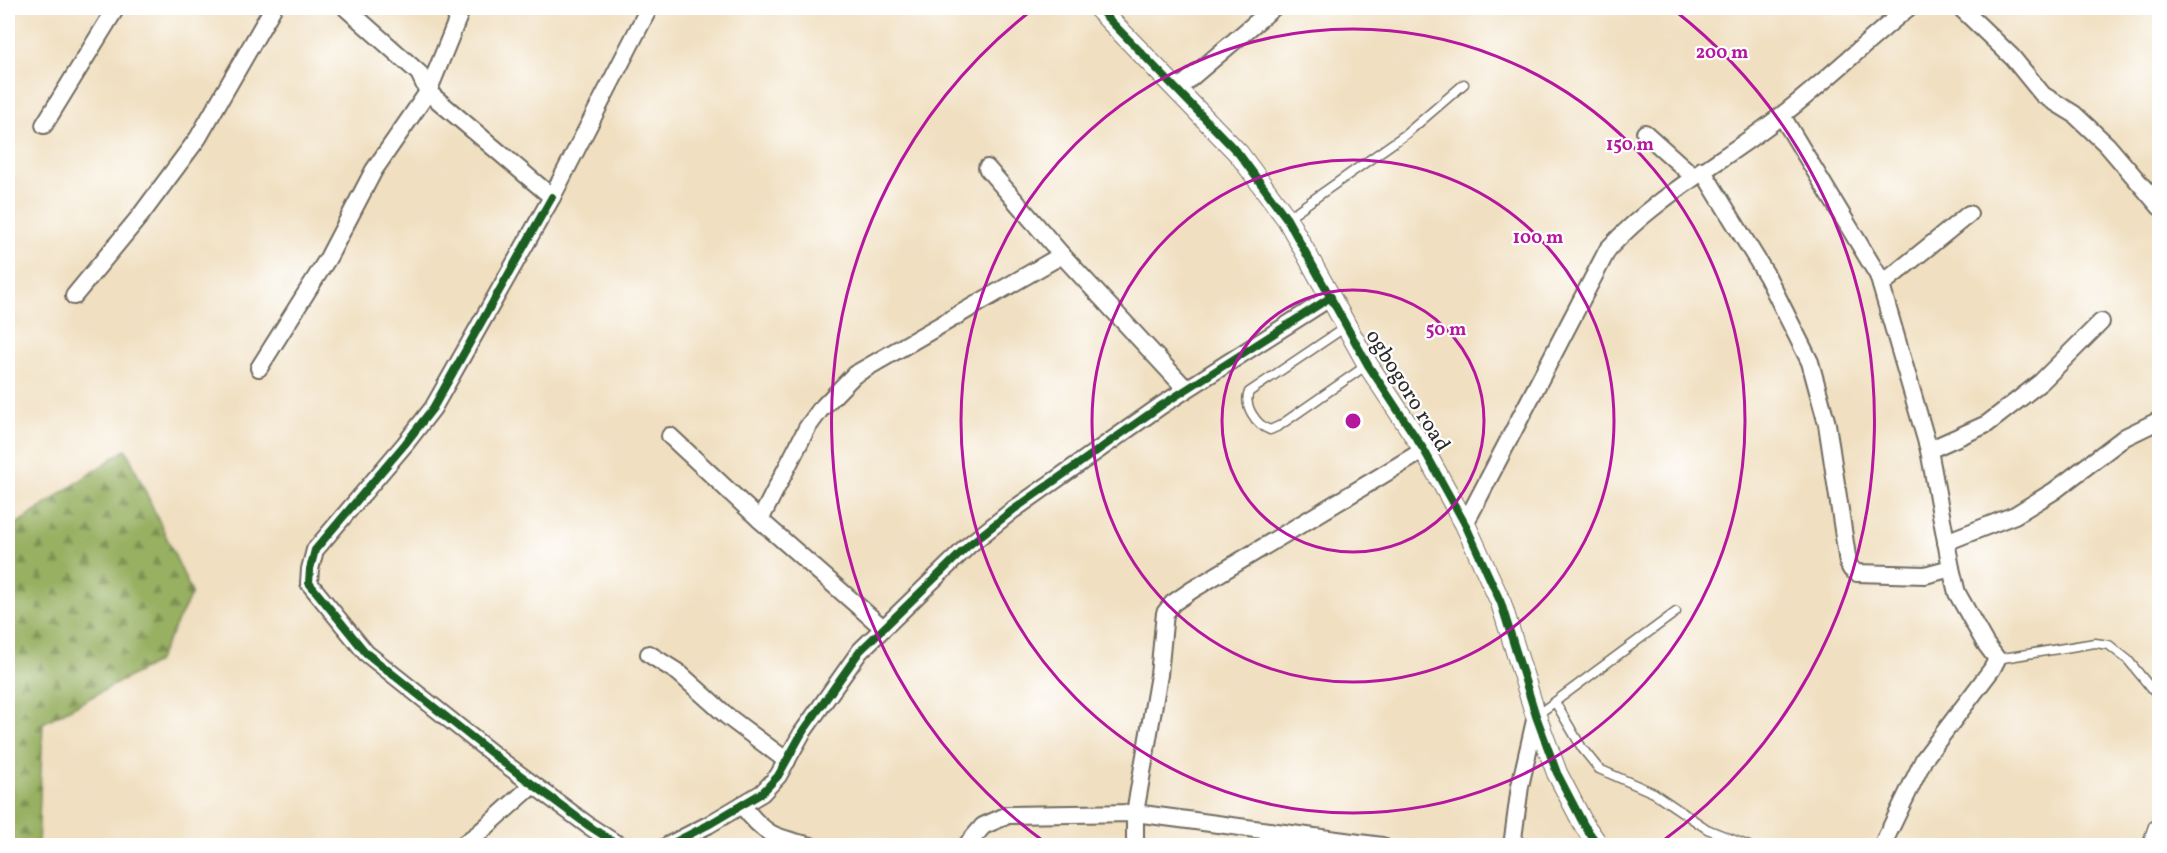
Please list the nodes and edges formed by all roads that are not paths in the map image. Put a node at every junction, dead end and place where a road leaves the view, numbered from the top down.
1 (116, 8) edge
2 (273, 8) edge
3 (346, 8) edge
4 (462, 8) edge
5 (649, 8) edge
6 (1098, 8) edge
7 (1273, 8) edge
8 (1908, 8) edge
9 (1961, 8) edge
10 (419, 73) junction
11 (436, 75) junction
12 (1464, 84) dead end
13 (1179, 89) junction
14 (428, 92) junction
15 (1782, 116) junction
16 (44, 124) dead end
17 (1645, 133) dead end
18 (987, 168) dead end
19 (1697, 173) junction
20 (552, 197) junction
21 (2160, 207) edge
22 (1969, 214) dead end
23 (1287, 219) junction
24 (1062, 255) junction
25 (1881, 285) junction
26 (74, 296) dead end
27 (1331, 297) junction
28 (2101, 322) dead end
29 (1347, 326) junction
30 (1368, 365) junction
31 (259, 368) dead end
32 (1186, 389) junction
33 (2160, 420) edge
34 (670, 436) dead end
35 (1424, 450) junction
36 (1929, 450) junction
37 (760, 520) junction
38 (1465, 524) junction
39 (1946, 542) junction
40 (1950, 568) junction
41 (1676, 612) dead end
42 (883, 628) junction
43 (649, 654) dead end
44 (1997, 659) junction
45 (2160, 699) edge
46 (1554, 702) junction
47 (1536, 716) junction
48 (786, 761) junction
49 (533, 785) junction
50 (742, 804) junction
51 (1135, 813) junction
52 (2160, 818) edge
53 (461, 846) edge
54 (622, 846) edge
55 (667, 846) edge
56 (811, 846) edge
57 (966, 846) edge
58 (1135, 846) edge
59 (1382, 846) edge
60 (1512, 846) edge
61 (1599, 846) edge
62 (1749, 846) edge
63 (1882, 846) edge
64 (2146, 846) edge

1 - 16 street
2 - 26 street
3 - 10 street
4 - 11 street
5 - 20 street
6 - 13 street, ogbogoro road
7 - 13 street
8 - 15 street
9 - 21 street
10 - 11 street
10 - 14 street
11 - 14 street
12 - 23 lane
13 - 23 street, ogbogoro road
14 - 20 street
14 - 31 street
15 - 19 street
15 - 25 street
17 - 19 street
18 - 24 street
19 - 38 street
19 - 40 street
20 - 49 street
22 - 25 street
23 - 27 street, ogbogoro road
24 - 32 street
24 - 37 street
25 - 36 street
27 - 29 street, ogbogoro road
27 - 32 street
28 - 36 street
29 - 30 street, ogbogoro road
29 - 30 lane
30 - 35 street, ogbogoro road
32 - 42 street
33 - 39 street
34 - 37 street
35 - 38 street, ogbogoro road
35 - 51 street
36 - 39 street
37 - 42 street
38 - 47 street, ogbogoro road
39 - 40 street
40 - 44 street
41 - 46 lane
42 - 48 street
43 - 48 street
44 - 45 lane
44 - 63 street
46 - 47 lane
46 - 62 lane
47 - 60 street
47 - 61 street, ogbogoro road
48 - 50 street
49 - 53 street
49 - 54 street
50 - 55 street
50 - 56 street
51 - 57 street
51 - 58 street
51 - 59 street
52 - 64 lane

